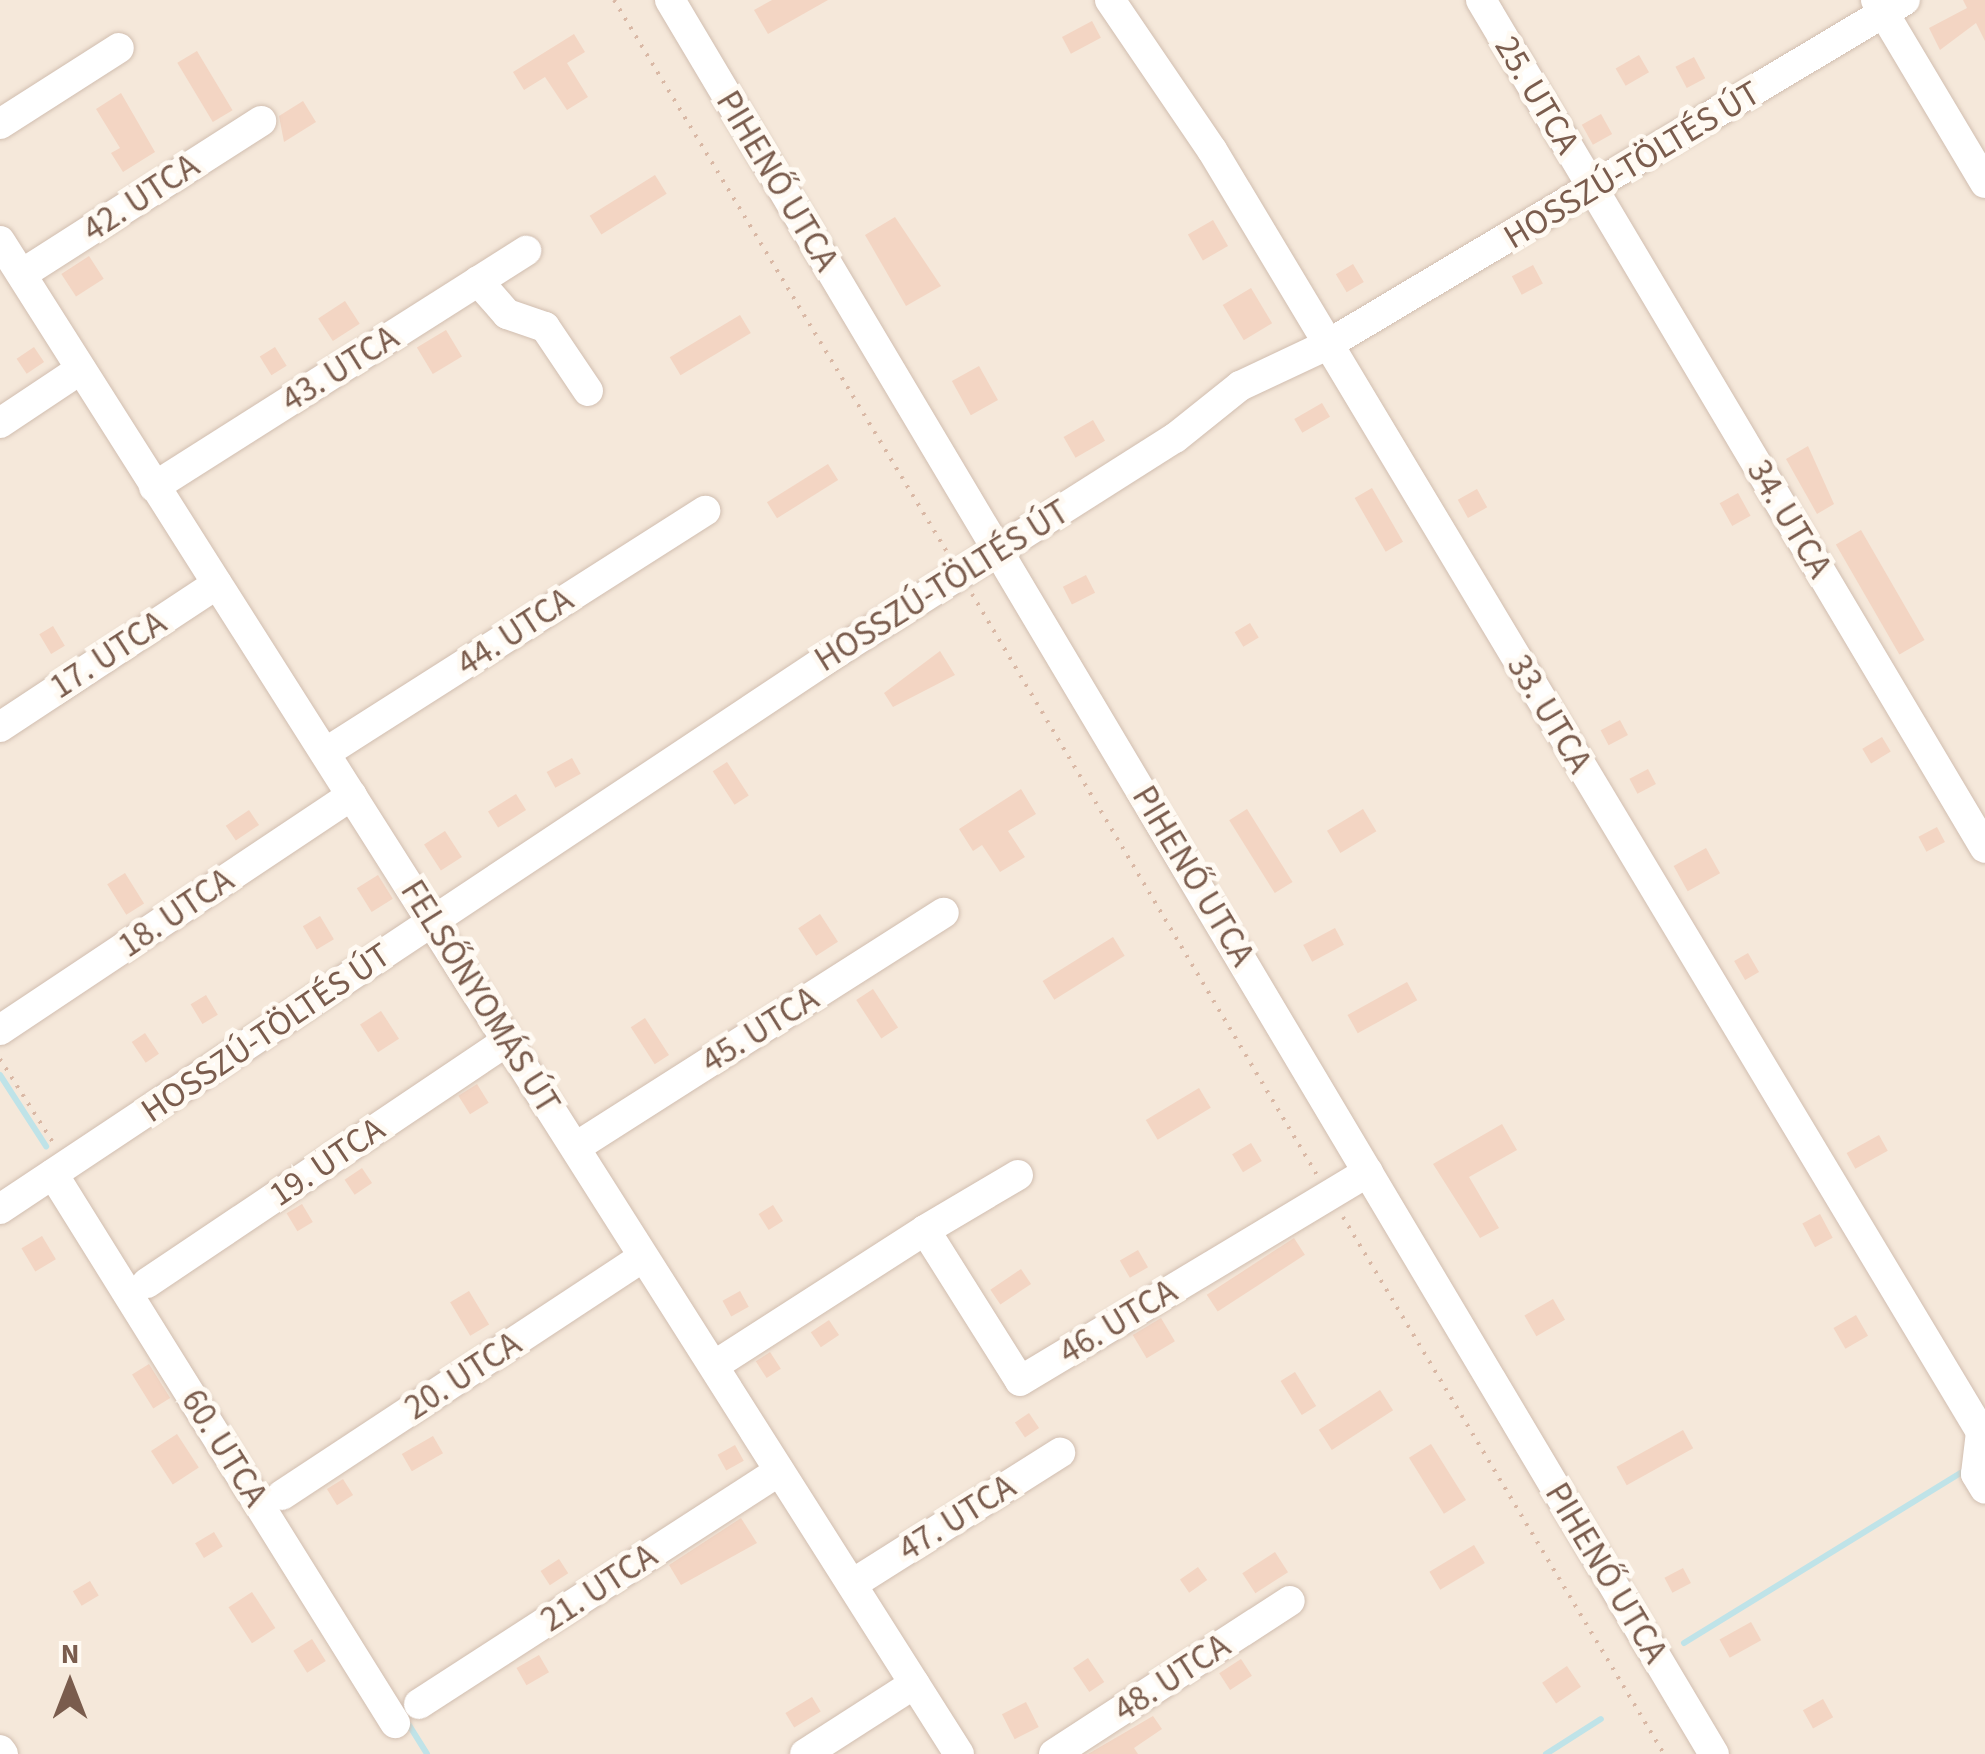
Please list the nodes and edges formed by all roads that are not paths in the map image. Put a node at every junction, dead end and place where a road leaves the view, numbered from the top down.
1 (670, 0) edge
2 (1110, 0) edge
3 (1480, 0) edge
4 (1888, 4) edge
5 (119, 48) dead end
6 (260, 121) dead end
7 (0, 124) edge
8 (1985, 183) edge
9 (1593, 190) junction
10 (0, 240) edge
11 (526, 252) dead end
12 (22, 274) junction
13 (478, 282) junction
14 (1327, 345) junction
15 (81, 369) junction
16 (588, 391) dead end
17 (0, 422) edge
18 (154, 486) junction
19 (705, 510) dead end
20 (998, 549) junction
21 (217, 584) junction
22 (0, 726) edge
23 (325, 753) junction
24 (352, 796) junction
25 (1985, 848) edge
26 (944, 913) dead end
27 (432, 922) junction
28 (0, 1030) edge
29 (507, 1042) junction
30 (576, 1147) junction
31 (60, 1169) junction
32 (1368, 1172) junction
33 (1018, 1174) dead end
34 (0, 1209) edge
35 (925, 1230) junction
36 (643, 1257) junction
37 (147, 1283) dead end
38 (716, 1365) junction
39 (1983, 1430) edge
40 (1060, 1453) dead end
41 (780, 1471) junction
42 (1985, 1489) edge
43 (282, 1494) dead end
44 (854, 1583) junction
45 (1290, 1601) dead end
46 (914, 1684) junction
47 (420, 1704) dead end
48 (394, 1723) dead end
49 (805, 1754) edge
50 (960, 1754) edge
51 (1054, 1754) edge
52 (1714, 1754) edge

1 - 20 street, PIHENŐ UTCA
2 - 14 street, 33. UTCA
3 - 9 street, 25. UTCA
4 - 8 street
4 - 9 street, HOSSZÚ-TÖLTÉS ÚT
5 - 7 street
6 - 12 street, 42. UTCA
9 - 14 street, HOSSZÚ-TÖLTÉS ÚT
9 - 25 street, 34. UTCA
10 - 12 street, FELSŐNYOMÁS ÚT
11 - 13 street, 43. UTCA
12 - 15 street, FELSŐNYOMÁS ÚT
13 - 16 street
13 - 18 street, 43. UTCA
14 - 20 street, HOSSZÚ-TÖLTÉS ÚT
14 - 39 street, 33. UTCA
15 - 17 street
15 - 18 street, FELSŐNYOMÁS ÚT
18 - 21 street, FELSŐNYOMÁS ÚT
19 - 23 street, 44. UTCA
20 - 27 street, HOSSZÚ-TÖLTÉS ÚT
20 - 32 street, PIHENŐ UTCA
21 - 22 street, 17. UTCA
21 - 23 street, FELSŐNYOMÁS ÚT
23 - 24 street, FELSŐNYOMÁS ÚT
24 - 27 street, FELSŐNYOMÁS ÚT
24 - 28 street, 18. UTCA
26 - 30 street, 45. UTCA
27 - 29 street, FELSŐNYOMÁS ÚT
27 - 31 street, HOSSZÚ-TÖLTÉS ÚT
29 - 30 street, FELSŐNYOMÁS ÚT
29 - 37 street, 19. UTCA
30 - 36 street, FELSŐNYOMÁS ÚT
31 - 34 street, HOSSZÚ-TÖLTÉS ÚT
31 - 48 street, 60. UTCA
32 - 35 street, 46. UTCA
32 - 52 street, PIHENŐ UTCA
33 - 35 street
35 - 38 street
36 - 38 street, FELSŐNYOMÁS ÚT
36 - 43 street, 20. UTCA
38 - 41 street, FELSŐNYOMÁS ÚT
39 - 42 street
40 - 44 street, 47. UTCA
41 - 44 street, FELSŐNYOMÁS ÚT
41 - 47 street, 21. UTCA
44 - 46 street, FELSŐNYOMÁS ÚT
45 - 51 street, 48. UTCA
46 - 49 street
46 - 50 street, FELSŐNYOMÁS ÚT

